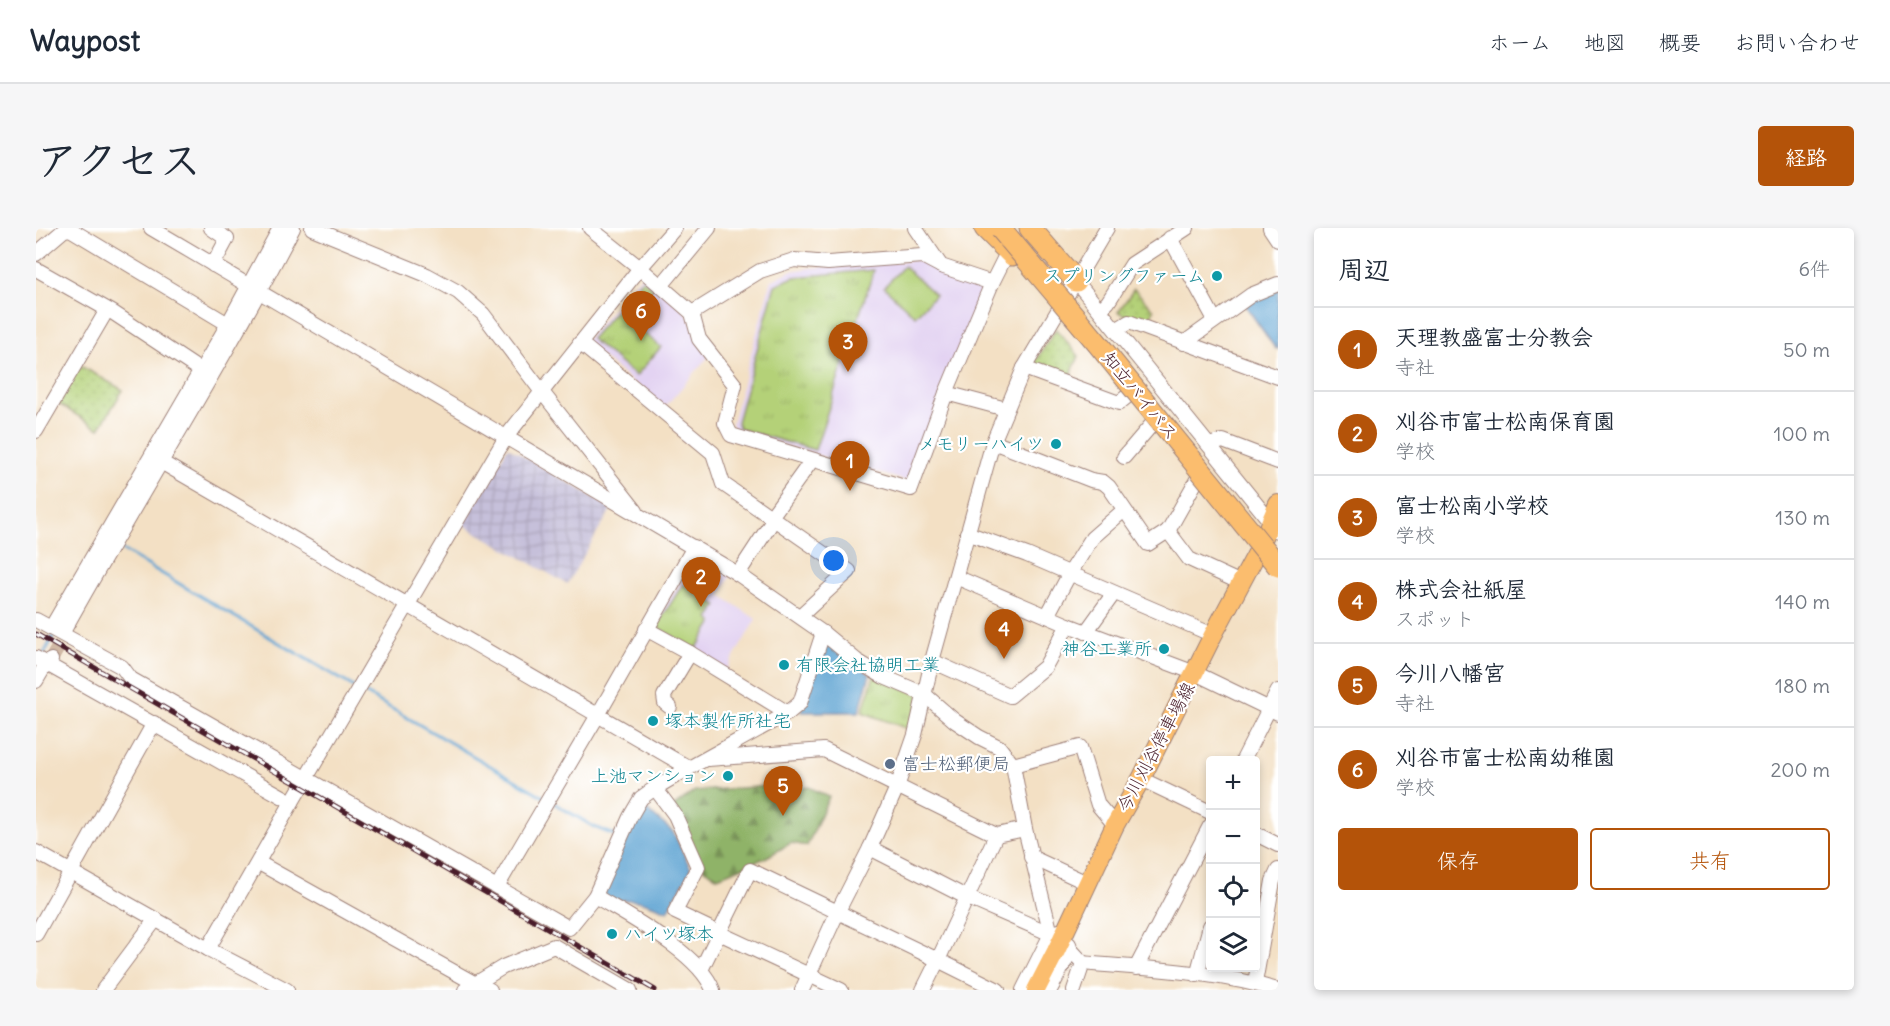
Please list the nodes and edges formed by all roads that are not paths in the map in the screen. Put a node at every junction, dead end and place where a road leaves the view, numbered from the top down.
1 (151, 228) edge
2 (211, 228) edge
3 (280, 228) edge
4 (293, 228) edge
5 (312, 228) edge
6 (590, 228) edge
7 (675, 228) edge
8 (709, 228) edge
9 (915, 228) edge
10 (985, 228) edge
11 (1000, 228) edge
12 (1017, 228) edge
13 (1030, 228) edge
14 (1107, 228) edge
15 (1187, 228) edge
16 (1270, 228) edge
17 (1170, 238) junction
18 (1278, 240) edge
19 (1008, 251) junction
20 (36, 254) edge
21 (213, 265) junction
22 (941, 266) junction
23 (640, 268) junction
24 (36, 269) edge
25 (1076, 281) junction
26 (992, 283) junction
27 (1278, 284) edge
28 (661, 286) junction
29 (254, 290) junction
30 (1060, 309) junction
31 (107, 310) junction
32 (1100, 310) junction
33 (692, 313) junction
34 (1215, 320) junction
35 (228, 324) junction
36 (1116, 330) junction
37 (580, 343) junction
38 (1184, 343) junction
39 (1024, 368) junction
40 (201, 371) junction
41 (1278, 377) edge
42 (1128, 391) junction
43 (542, 392) junction
44 (946, 393) junction
45 (1006, 409) junction
46 (1153, 423) junction
47 (36, 431) edge
48 (506, 437) junction
49 (993, 442) junction
50 (1209, 445) junction
51 (1124, 457) dead end
52 (812, 460) junction
53 (161, 462) junction
54 (1278, 462) edge
55 (1199, 476) junction
56 (1278, 504) edge
57 (1124, 510) junction
58 (641, 517) junction
59 (772, 518) junction
60 (1274, 526) edge
61 (1168, 531) junction
62 (967, 533) junction
63 (694, 548) junction
64 (1268, 548) edge
65 (1278, 566) edge
66 (1070, 573) junction
67 (738, 574) junction
68 (1278, 575) edge
69 (956, 577) junction
70 (1241, 583) junction
71 (1114, 592) junction
72 (408, 606) junction
73 (800, 616) junction
74 (1047, 616) junction
75 (36, 620) edge
76 (1068, 625) junction
77 (51, 628) junction
78 (646, 629) junction
79 (1086, 632) junction
80 (823, 633) junction
81 (65, 635) junction
82 (1213, 635) junction
83 (690, 653) junction
84 (44, 661) edge
85 (932, 661) junction
86 (1195, 673) junction
87 (36, 681) edge
88 (1278, 691) edge
89 (924, 694) junction
90 (670, 707) dead end
91 (1273, 711) edge
92 (788, 713) junction
93 (598, 715) junction
94 (154, 723) junction
95 (1245, 756) edge
96 (703, 760) junction
97 (1013, 765) junction
98 (689, 768) junction
99 (1142, 778) junction
100 (307, 779) junction
101 (897, 787) junction
102 (655, 788) junction
103 (292, 802) junction
104 (1206, 810) edge
105 (1115, 825) junction
106 (1024, 829) junction
107 (1206, 834) edge
108 (996, 835) junction
109 (1260, 836) edge
110 (1278, 845) edge
111 (870, 848) junction
112 (36, 852) edge
113 (1031, 857) junction
114 (259, 863) junction
115 (1278, 870) edge
116 (70, 871) junction
117 (1088, 883) junction
118 (497, 887) junction
119 (596, 896) junction
120 (966, 897) junction
121 (838, 911) junction
122 (156, 919) junction
123 (719, 933) junction
124 (36, 934) edge
125 (1061, 941) junction
126 (1206, 941) edge
127 (208, 949) junction
128 (938, 960) junction
129 (1083, 963) junction
130 (1136, 968) junction
131 (701, 970) junction
132 (809, 975) junction
133 (1197, 975) junction
134 (1255, 983) junction
135 (470, 986) edge
136 (103, 990) edge
137 (287, 990) edge
138 (490, 990) edge
139 (630, 990) edge
140 (713, 990) edge
141 (802, 990) edge
142 (841, 990) edge
143 (923, 990) edge
144 (998, 990) edge
145 (1023, 990) edge
146 (1036, 990) edge
147 (1051, 990) edge
148 (1074, 990) edge
149 (1277, 990) edge

1 - 21 street
2 - 21 street
3 - 29 street
4 - 29 street
5 - 43 street
6 - 23 street
7 - 23 street
8 - 28 street
9 - 22 street
10 - 19 highway
11 - 65 highway, 知立バイパス, bridge
12 - 64 highway, 知立バイパス
13 - 25 highway
14 - 25 street
15 - 17 street
16 - 18 street
17 - 32 street
17 - 34 street
19 - 26 street
19 - 30 highway
20 - 35 street
21 - 29 street
22 - 26 street
22 - 33 street
23 - 28 street
23 - 37 street
24 - 31 street
25 - 30 street
25 - 32 street
26 - 44 street
27 - 34 street
28 - 33 street
29 - 35 street
29 - 48 street
29 - 53 street
30 - 39 street
30 - 42 street
31 - 40 street
31 - 47 street
32 - 36 street
33 - 52 street
34 - 38 street
35 - 40 street
36 - 38 street
36 - 50 street
37 - 43 street
37 - 59 street
38 - 41 street
39 - 42 street
39 - 45 street
40 - 77 street
42 - 46 street
43 - 48 street
43 - 58 street
44 - 45 street
44 - 52 street
45 - 49 street
46 - 51 street
46 - 55 street
48 - 58 street
48 - 72 street
49 - 57 street
49 - 62 street
50 - 54 street
50 - 60 street
52 - 59 street
53 - 72 street
53 - 81 street
55 - 61 street
55 - 64 street
56 - 60 main road, 今川刈谷停車場線
57 - 61 street
57 - 66 street
58 - 63 street
59 - 67 street
59 - 73 street
60 - 64 main road, 今川刈谷停車場線
61 - 70 street
62 - 66 street
62 - 69 street
63 - 67 street
63 - 78 street
64 - 68 street
64 - 70 main road, 今川刈谷停車場線
66 - 71 street
66 - 74 street
67 - 73 street
69 - 74 street
69 - 85 street
70 - 82 main road, 今川刈谷停車場線
71 - 79 street
71 - 82 street
72 - 93 street
72 - 100 street
73 - 80 street
74 - 76 street
75 - 77 street
76 - 79 street
76 - 85 street
77 - 81 street
78 - 83 street
78 - 93 street
79 - 86 street
80 - 89 street
80 - 92 street
81 - 100 street
82 - 86 main road, 今川刈谷停車場線
83 - 90 street
83 - 92 street
84 - 87 street
84 - 94 street
85 - 89 street
86 - 91 street
86 - 99 main road, 今川刈谷停車場線
88 - 91 street
89 - 97 street
89 - 101 street
91 - 95 street
92 - 96 street
93 - 98 street
93 - 118 street
94 - 103 street
94 - 116 street
96 - 98 street
96 - 101 street
97 - 105 street
97 - 106 street
98 - 102 street
99 - 104 street
99 - 105 main road, 今川刈谷停車場線
100 - 103 street
100 - 118 street
101 - 108 street
101 - 111 street
102 - 119 street
102 - 123 street
103 - 114 street
105 - 117 main road, 今川刈谷停車場線
106 - 108 street
106 - 113 street
107 - 130 street
108 - 120 street
109 - 110 street
111 - 120 street
111 - 121 street
112 - 116 street
113 - 117 street
113 - 125 street
114 - 127 street
114 - 135 street
115 - 134 street
116 - 122 street
116 - 124 street
117 - 125 main road, 今川刈谷停車場線
118 - 119 street
119 - 131 street
120 - 125 street
120 - 128 street
121 - 123 street
121 - 128 street
121 - 132 street
122 - 127 street
122 - 136 street
123 - 131 street
123 - 132 street
125 - 129 street
125 - 145 street
125 - 146 main road, 今川刈谷停車場線
125 - 147 street
126 - 133 street
127 - 137 street
128 - 143 street
128 - 144 street
129 - 130 street
129 - 148 street
130 - 133 street
131 - 140 street
132 - 141 street
132 - 142 street
133 - 134 street
134 - 149 street
135 - 138 street
135 - 139 street

